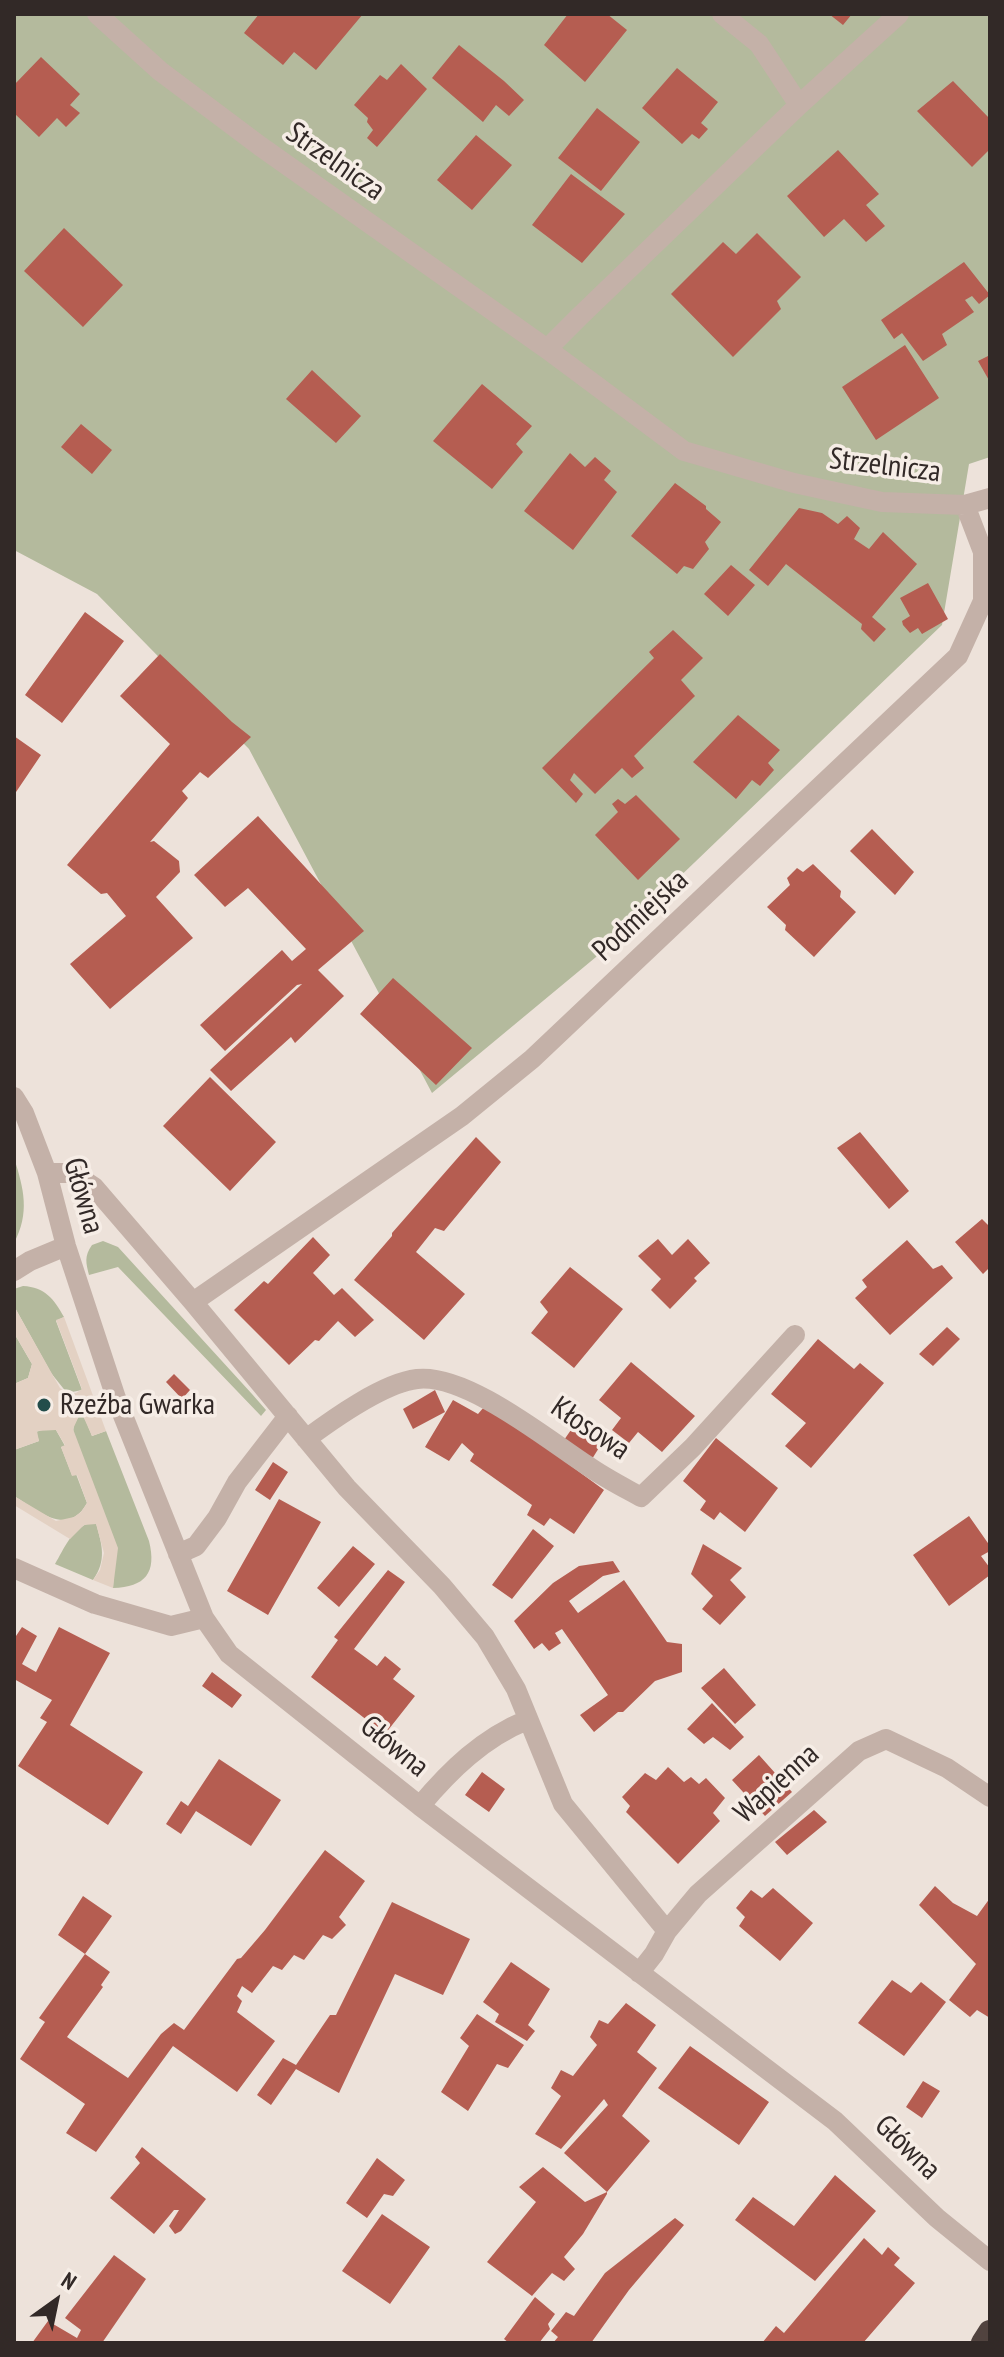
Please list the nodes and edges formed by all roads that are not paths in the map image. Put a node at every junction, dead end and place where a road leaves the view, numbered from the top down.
1 (97, 14) edge
2 (722, 14) edge
3 (899, 14) edge
4 (799, 105) junction
5 (547, 349) junction
6 (990, 498) edge
7 (965, 505) junction
8 (14, 1097) edge
9 (47, 1173) junction
10 (66, 1246) junction
11 (14, 1271) edge
12 (193, 1302) junction
13 (795, 1335) dead end
14 (288, 1416) junction
15 (306, 1439) junction
16 (178, 1554) junction
17 (14, 1568) edge
18 (204, 1618) junction
19 (527, 1720) junction
20 (990, 1797) edge
21 (420, 1806) junction
22 (667, 1931) junction
23 (639, 1973) junction
24 (990, 2261) edge
25 (990, 2332) edge
26 (983, 2343) edge

1 - 5 street, Strzelnicza
2 - 4 street
3 - 4 street
4 - 5 street
5 - 7 street, Strzelnicza
6 - 7 street
7 - 12 street, Podmiejska
8 - 9 street, Główna
9 - 10 street, Główna
9 - 12 street
10 - 11 street
10 - 16 street, Główna
12 - 14 street
13 - 15 street, Kłosowa
14 - 15 street
14 - 16 street
15 - 19 street
16 - 18 street, Główna
17 - 18 street
18 - 21 street, Główna
19 - 21 street
19 - 22 street
20 - 22 street, Wapienna
21 - 23 street, Główna
22 - 23 street, Wapienna
23 - 24 street, Główna
25 - 26 highway

